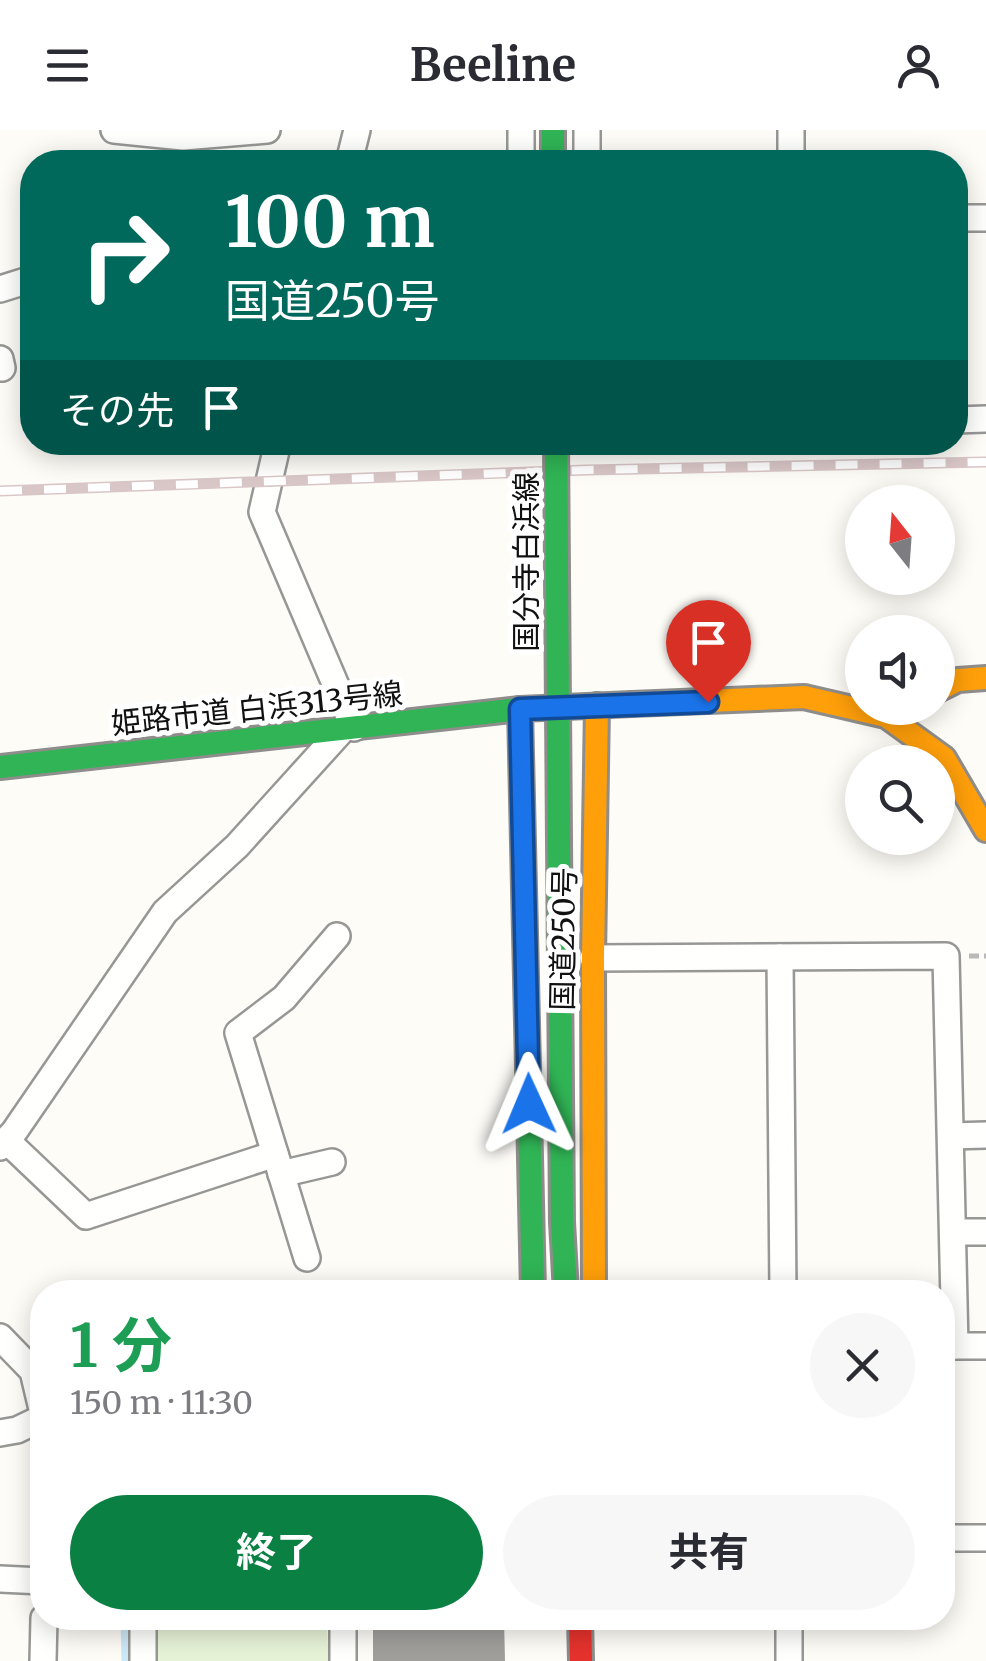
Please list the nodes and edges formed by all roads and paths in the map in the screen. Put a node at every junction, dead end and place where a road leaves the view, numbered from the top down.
1 (114, 130) edge
2 (267, 130) edge
3 (275, 455) edge
4 (556, 455) edge
5 (986, 678) edge
6 (955, 682) edge
7 (845, 704) edge
8 (597, 705) junction
9 (520, 709) junction
10 (908, 725) edge
11 (349, 728) junction
12 (0, 767) edge
13 (986, 830) edge
14 (337, 936) dead end
15 (780, 957) junction
16 (593, 958) junction
17 (986, 1135) edge
18 (950, 1136) junction
19 (3, 1144) edge
20 (332, 1162) dead end
21 (278, 1164) junction
22 (953, 1232) junction
23 (986, 1232) edge
24 (306, 1258) dead end
25 (533, 1280) edge
26 (563, 1280) edge
27 (594, 1280) edge
28 (783, 1280) edge
29 (951, 1280) edge
30 (0, 1337) edge
31 (955, 1346) edge
32 (986, 1346) edge
33 (30, 1367) edge
34 (30, 1424) edge
35 (0, 1432) edge
36 (955, 1538) edge
37 (986, 1538) edge
38 (0, 1579) edge
39 (30, 1581) edge
40 (44, 1630) edge
41 (143, 1630) edge
42 (343, 1630) edge
43 (580, 1630) edge
44 (789, 1630) edge
45 (43, 1661) edge
46 (143, 1661) edge
47 (344, 1661) edge
48 (581, 1661) edge
49 (790, 1661) edge

1 - 2 street
3 - 11 street
4 - 26 main road, 国分寺白浜線, bridge
5 - 6 main road
7 - 8 main road
8 - 9 main road
8 - 16 main road, 国道250号
9 - 11 main road, 姫路市道 白浜313号線
9 - 25 main road, 国道250号
10 - 13 main road
11 - 12 main road, 姫路市道 白浜313号線
11 - 19 street
14 - 21 street
15 - 16 street
15 - 18 street
15 - 28 street
16 - 27 main road, 国道250号
17 - 18 street
18 - 22 street
19 - 21 street
20 - 21 street
21 - 24 street
22 - 23 street
22 - 29 street
30 - 33 street
31 - 32 street
34 - 35 street
36 - 37 street
38 - 39 street
40 - 45 street
41 - 46 street
42 - 47 street
43 - 48 main road
44 - 49 street

